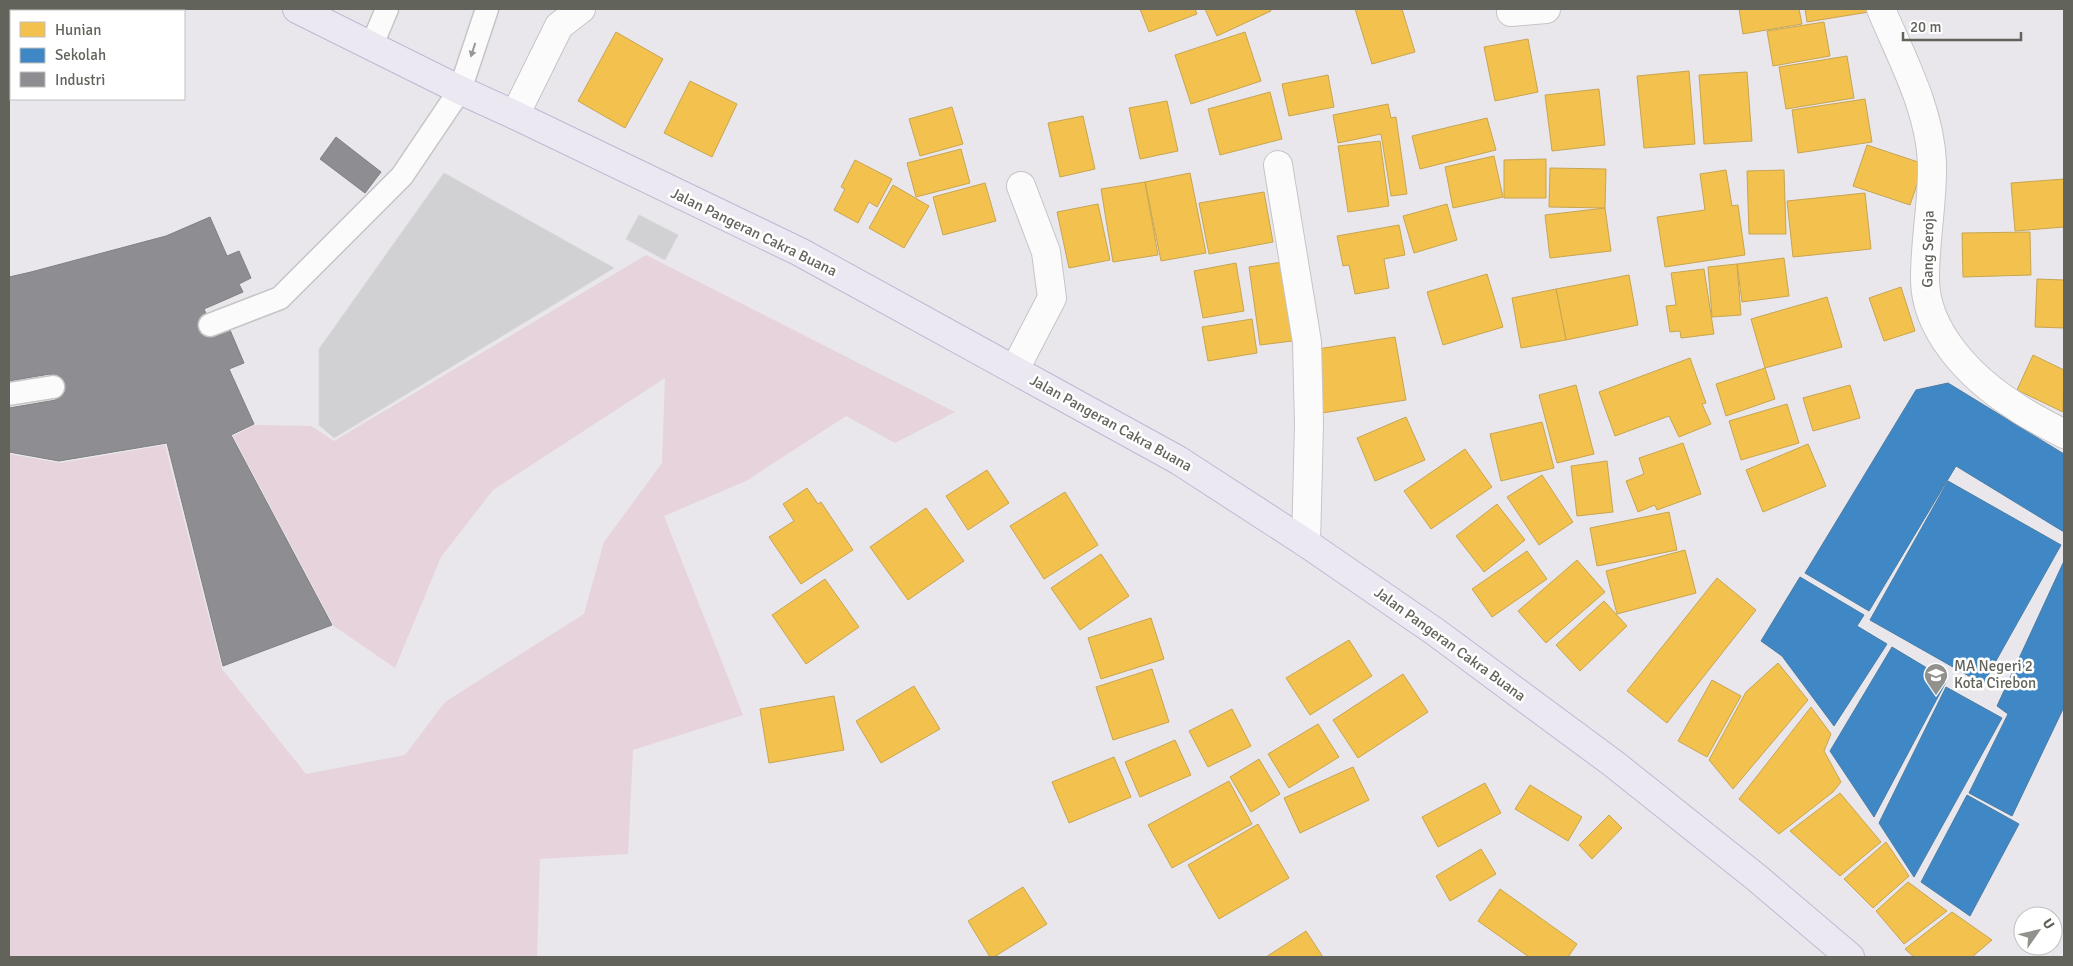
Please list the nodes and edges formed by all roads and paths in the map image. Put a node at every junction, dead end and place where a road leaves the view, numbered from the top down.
1 (297, 9) edge
2 (387, 9) edge
3 (487, 9) edge
4 (581, 9) edge
5 (1546, 9) edge
6 (1881, 9) edge
7 (1511, 12) dead end
8 (371, 47) junction
9 (460, 90) junction
10 (515, 115) junction
11 (1278, 165) dead end
12 (1021, 186) dead end
13 (210, 325) dead end
14 (1015, 370) junction
15 (53, 387) dead end
16 (9, 394) edge
17 (2064, 434) edge
18 (1306, 543) junction
19 (1850, 957) edge

1 - 8 main road, Jalan Pangeran Cakra Buana
2 - 8 lane
3 -> 9 lane
4 - 10 street
5 - 7 street
6 - 17 street, Gang Seroja
8 - 9 main road, Jalan Pangeran Cakra Buana
9 - 10 main road, Jalan Pangeran Cakra Buana
9 - 13 lane
10 - 14 main road, Jalan Pangeran Cakra Buana
11 - 18 street
12 - 14 street
14 - 18 main road, Jalan Pangeran Cakra Buana
15 - 16 lane
18 - 19 main road, Jalan Pangeran Cakra Buana

